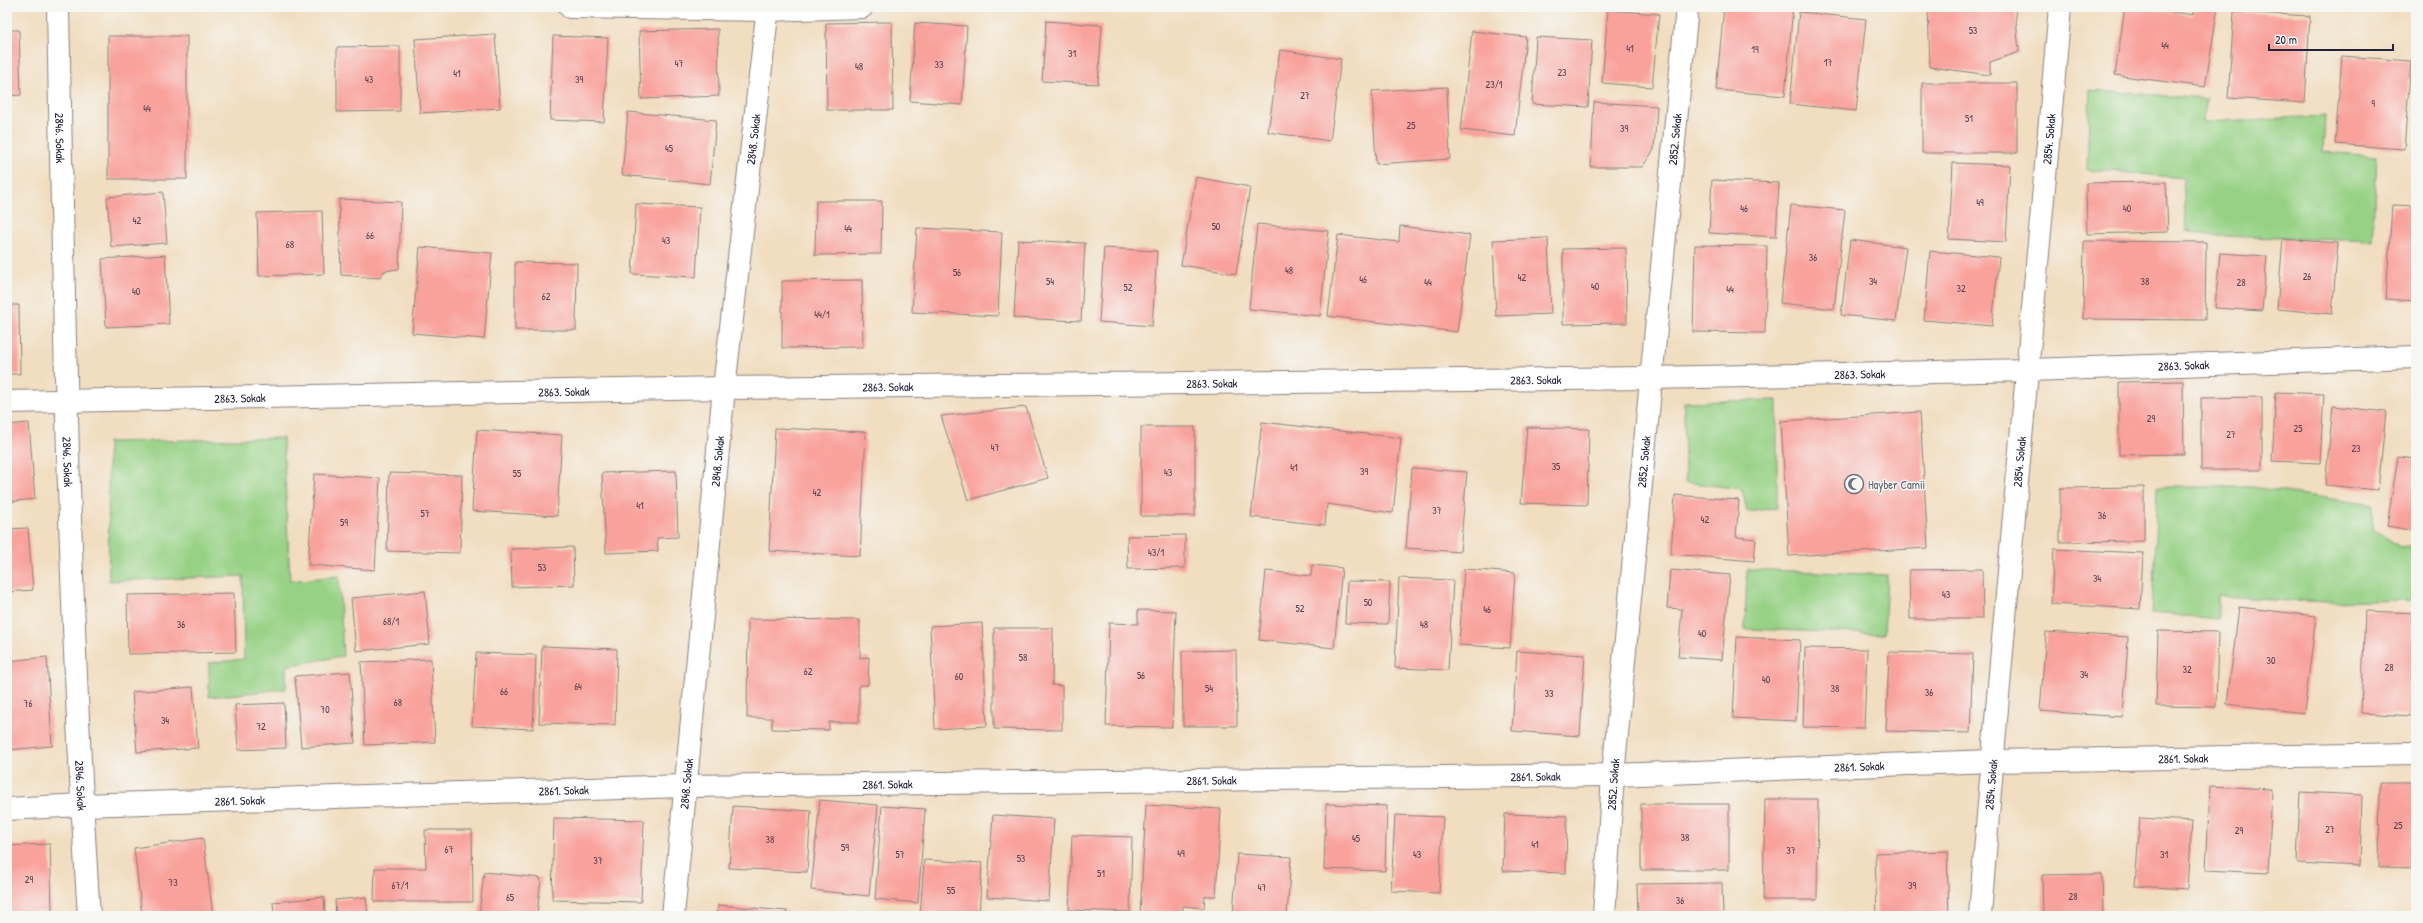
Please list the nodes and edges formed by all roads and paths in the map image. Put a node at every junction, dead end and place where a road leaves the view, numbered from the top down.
1 (58, 7) edge
2 (570, 7) edge
3 (862, 7) edge
4 (1687, 7) edge
5 (2060, 7) edge
6 (768, 9) edge
7 (2416, 357) edge
8 (2029, 370) junction
9 (1650, 378) junction
10 (724, 388) junction
11 (66, 400) junction
12 (7, 402) edge
13 (2416, 754) edge
14 (1992, 761) junction
15 (1613, 775) junction
16 (684, 786) junction
17 (82, 805) junction
18 (7, 809) edge
19 (89, 916) edge
20 (673, 916) edge
21 (1604, 916) edge
22 (1980, 916) edge

1 - 11 street, 2846. Sokak
2 - 6 street
3 - 6 street
4 - 9 street, 2852. Sokak
5 - 8 street, 2854. Sokak
6 - 10 street, 2848. Sokak
7 - 8 street, 2863. Sokak
8 - 9 street, 2863. Sokak
8 - 14 street, 2854. Sokak
9 - 10 street, 2863. Sokak
9 - 15 street, 2852. Sokak
10 - 11 street, 2863. Sokak
10 - 16 street, 2848. Sokak
11 - 12 street, 2863. Sokak
11 - 17 street, 2846. Sokak
13 - 14 street, 2861. Sokak
14 - 15 street, 2861. Sokak
14 - 22 street, 2854. Sokak
15 - 16 street, 2861. Sokak
15 - 21 street, 2852. Sokak
16 - 17 street, 2861. Sokak
16 - 20 street, 2848. Sokak
17 - 18 street, 2861. Sokak
17 - 19 street, 2846. Sokak

